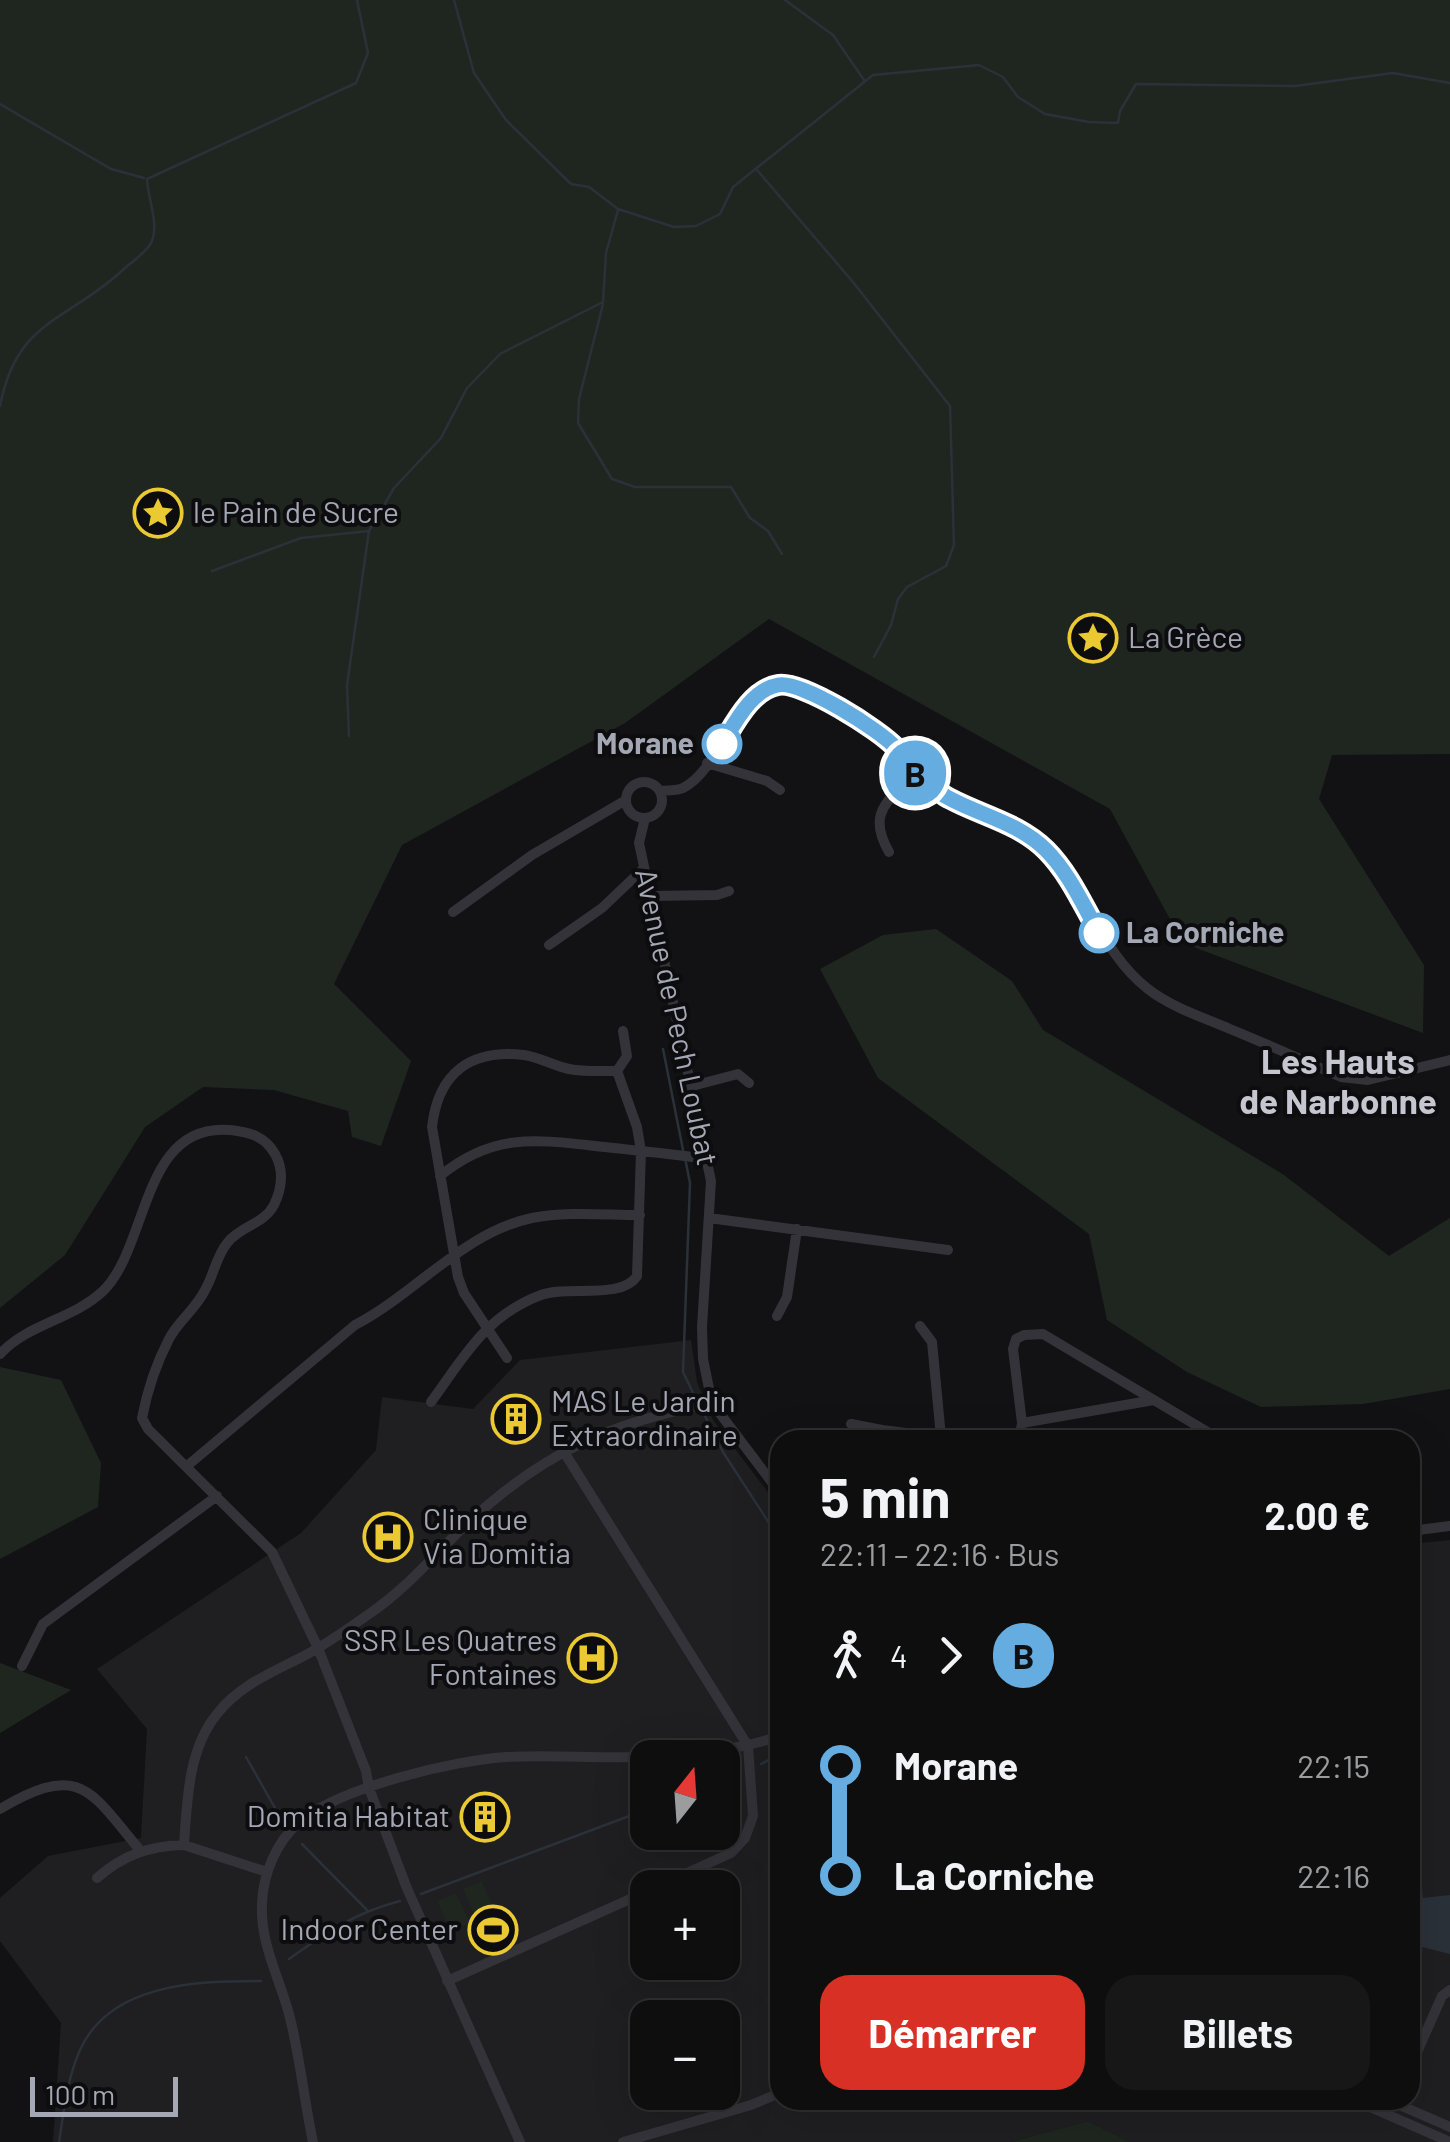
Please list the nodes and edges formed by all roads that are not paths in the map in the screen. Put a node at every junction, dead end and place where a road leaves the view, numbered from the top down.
1 (708, 764) junction
2 (914, 771) junction
3 (780, 790) dead end
4 (660, 791) junction
5 (626, 800) junction
6 (644, 818) junction
7 (889, 852) dead end
8 (644, 868) junction
9 (729, 891) dead end
10 (650, 896) junction
11 (453, 912) dead end
12 (549, 945) dead end
13 (623, 1031) dead end
14 (1450, 1060) edge
15 (616, 1071) junction
16 (749, 1084) dead end
17 (692, 1086) junction
18 (641, 1151) junction
19 (707, 1159) junction
20 (440, 1176) junction
21 (640, 1215) junction
22 (709, 1218) junction
23 (797, 1229) junction
24 (948, 1250) dead end
25 (453, 1257) junction
26 (778, 1316) dead end
27 (487, 1326) junction
28 (920, 1326) dead end
29 (0, 1354) edge
30 (507, 1358) dead end
31 (1154, 1400) junction
32 (431, 1402) dead end
33 (708, 1404) junction
34 (852, 1424) dead end
35 (1022, 1424) junction
36 (882, 1430) edge
37 (939, 1430) edge
38 (1021, 1430) edge
39 (1204, 1430) edge
40 (564, 1452) junction
41 (188, 1466) junction
42 (770, 1482) edge
43 (217, 1496) junction
44 (1450, 1526) edge
45 (1420, 1530) edge
46 (318, 1648) junction
47 (22, 1666) dead end
48 (770, 1739) edge
49 (748, 1746) junction
50 (369, 1788) junction
51 (0, 1809) edge
52 (184, 1845) junction
53 (140, 1850) junction
54 (693, 1870) edge
55 (267, 1872) junction
56 (96, 1878) dead end
57 (630, 1899) edge
58 (448, 1981) junction
59 (1450, 1990) edge
60 (1420, 2046) edge
61 (770, 2097) edge
62 (1376, 2110) edge
63 (1391, 2110) edge
64 (1413, 2110) edge
65 (1390, 2116) junction
66 (1450, 2127) edge
67 (312, 2142) edge
68 (520, 2142) edge
69 (622, 2142) edge
70 (1450, 2142) edge

1 - 2 street
1 - 3 street
1 - 4 street
2 - 7 street
2 - 14 street
4 - 5 street
4 - 6 street
5 - 6 street
5 - 11 street
6 - 8 street, Avenue de Pech Loubat
8 - 10 street, Avenue de Pech Loubat
8 - 12 street
9 - 10 street
10 - 17 street, Avenue de Pech Loubat
13 - 15 street
15 - 18 street
15 - 20 street
16 - 17 street
17 - 19 street, Avenue de Pech Loubat
18 - 19 street
18 - 20 street
18 - 21 street
19 - 22 street, Avenue de Pech Loubat
20 - 25 street
21 - 25 street
21 - 27 street
22 - 23 street
22 - 33 street, Avenue de Pech Loubat
23 - 24 street
23 - 26 street
25 - 27 street
25 - 41 street
27 - 30 street
27 - 32 street
28 - 37 street
29 - 41 street
31 - 35 street
31 - 35 street
31 - 39 street
33 - 40 street
33 - 42 street, Avenue de Pech Loubat
34 - 36 street
35 - 38 street
40 - 46 street
40 - 49 street
41 - 43 street
43 - 46 street
43 - 47 street
44 - 45 street
46 - 50 street
46 - 52 street
48 - 49 street
49 - 50 street
49 - 54 street
50 - 55 street
50 - 58 street
51 - 53 street
52 - 53 street
52 - 55 street
53 - 56 street
55 - 67 street
57 - 58 street
58 - 68 street
59 - 60 street
61 - 69 street
62 - 65 street
63 - 65 street
64 - 66 street
65 - 70 street

